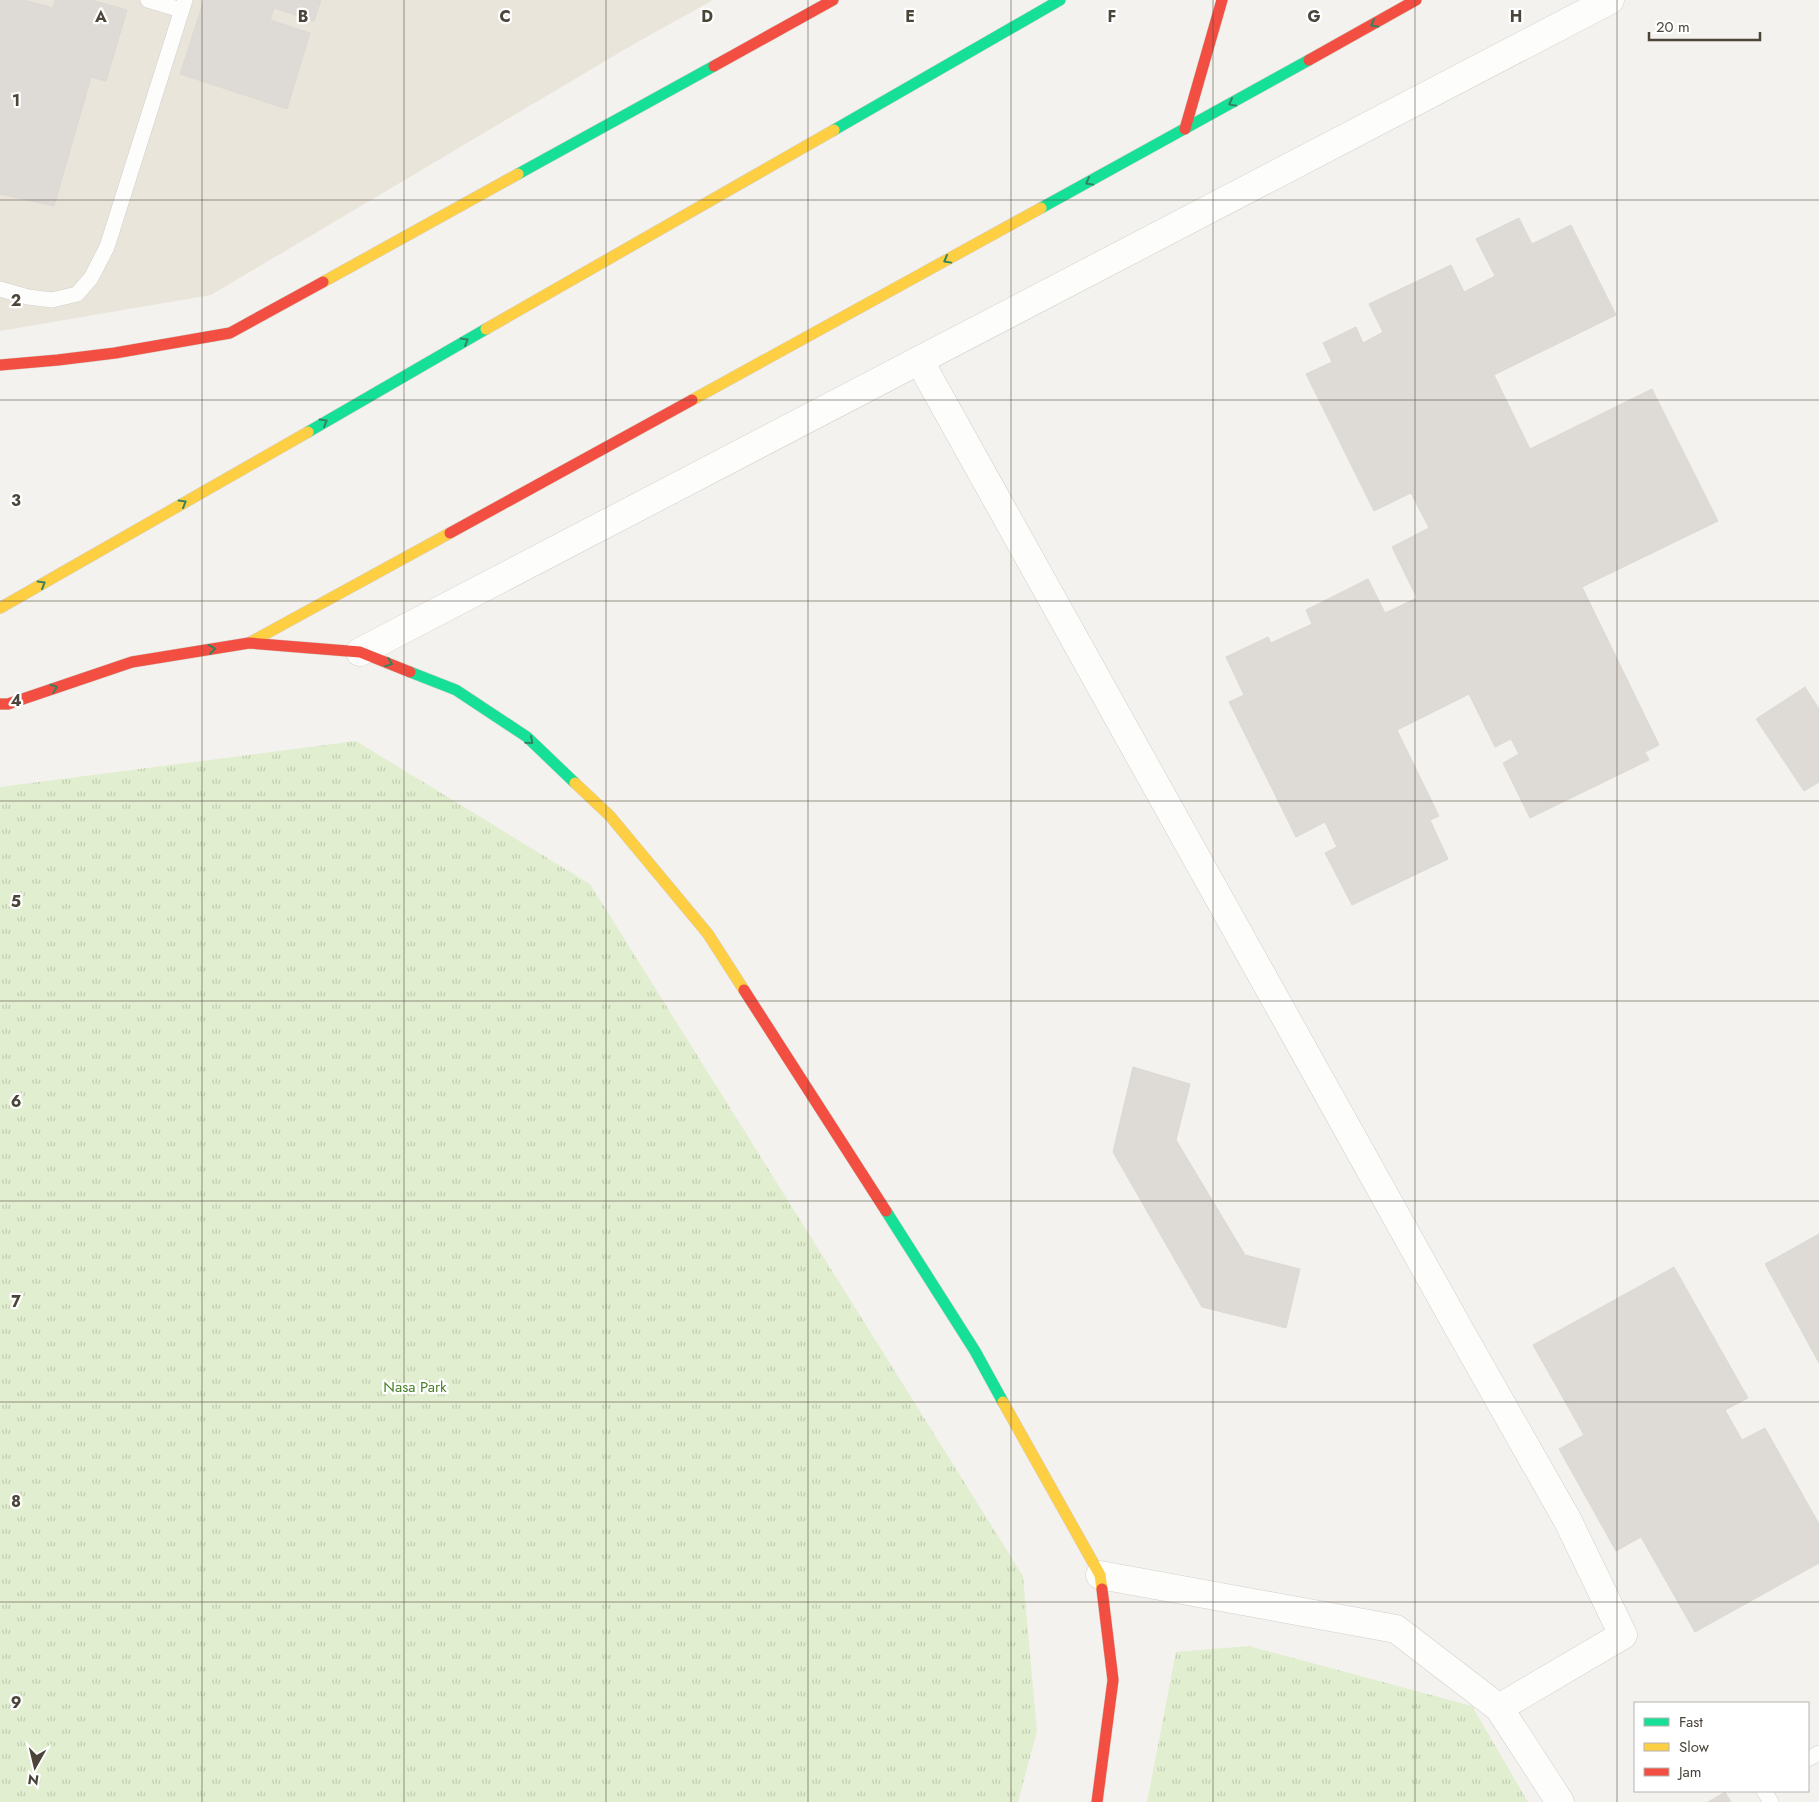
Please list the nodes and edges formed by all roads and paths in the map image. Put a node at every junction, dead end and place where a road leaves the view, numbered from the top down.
1 (148, 0) edge
2 (833, 0) edge
3 (1060, 0) edge
4 (1222, 0) edge
5 (1416, 0) edge
6 (1610, 0) edge
7 (183, 5) edge
8 (1185, 129) junction
9 (0, 290) edge
10 (918, 360) junction
11 (0, 365) edge
12 (0, 608) edge
13 (249, 643) junction
14 (360, 652) junction
15 (0, 704) edge
16 (1100, 1575) junction
17 (1499, 1708) junction
18 (1097, 1802) edge
19 (1560, 1802) edge

1 - 7 lane
2 - 11 street
12 -> 3 street
4 - 8 street
5 -> 8 street
6 - 10 street
7 - 9 lane
8 -> 13 street
10 - 14 street
10 - 17 street
13 - 14 street
15 -> 13 street
14 -> 16 street
16 - 17 street
16 - 18 street
17 - 19 street

